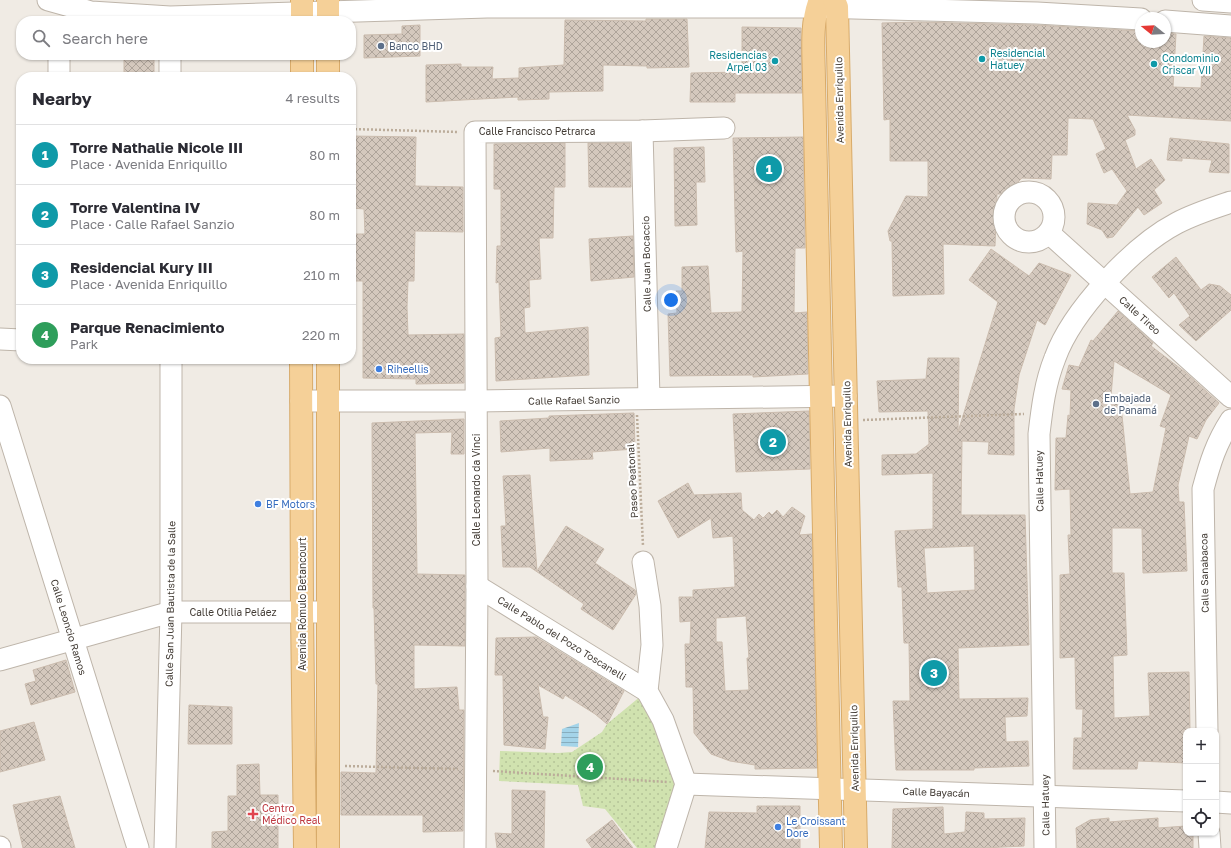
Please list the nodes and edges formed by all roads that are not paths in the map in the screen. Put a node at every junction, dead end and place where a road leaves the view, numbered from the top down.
1 (1203, 0) edge
2 (1231, 2) edge
3 (827, 3) edge
4 (487, 4) edge
5 (55, 8) edge
6 (328, 11) edge
7 (302, 12) edge
8 (1134, 12) edge
9 (136, 16) edge
10 (227, 16) edge
11 (1171, 21) edge
12 (1231, 26) edge
13 (59, 60) edge
14 (170, 60) edge
15 (302, 60) edge
16 (328, 60) edge
17 (59, 72) edge
18 (170, 72) edge
19 (302, 72) edge
20 (328, 72) edge
21 (724, 128) dead end
22 (642, 130) junction
23 (475, 132) joint
24 (1231, 202) edge
25 (1049, 233) dead end
26 (1104, 284) junction
27 (0, 339) edge
28 (16, 340) edge
29 (171, 364) edge
30 (301, 364) edge
31 (328, 364) edge
32 (846, 396) junction
33 (820, 397) junction
34 (1231, 397) edge
35 (643, 398) junction
36 (301, 401) junction
37 (328, 401) junction
38 (476, 401) junction
39 (0, 406) edge
40 (1231, 420) edge
41 (1225, 441) edge
42 (643, 562) road end
43 (477, 586) junction
44 (172, 612) junction
45 (302, 612) junction
46 (328, 612) junction
47 (73, 639) junction
48 (0, 660) edge
49 (648, 691) junction
50 (1207, 728) edge
51 (686, 784) junction
52 (829, 788) junction
53 (856, 788) junction
54 (1044, 796) junction
55 (1183, 801) edge
56 (1219, 802) edge
57 (1231, 803) edge
58 (1209, 836) edge
59 (138, 848) edge
60 (165, 848) edge
61 (306, 848) edge
62 (328, 848) edge
63 (475, 848) edge
64 (666, 848) edge
65 (831, 848) edge
66 (856, 848) edge
67 (1045, 848) edge
68 (1210, 848) edge

1 - 2 street
3 - 4 street
3 - 8 street
3 - 32 main road, Avenida Enriquillo
3 - 33 main road
4 - 6 street
5 - 9 street
6 - 7 street
7 - 10 street
11 - 12 street
13 - 17 street
14 - 18 street
15 - 19 main road
16 - 20 main road
21 - 22 street, Calle Francisco Petrarca
22 - 23 street, Calle Francisco Petrarca
22 - 35 street, Calle Juan Bocaccio
23 - 38 street, Calle Leonardo da Vinci
24 - 26 street, Calle Hatuey
25 - 26 street, Calle Tireo
26 - 34 street, Calle Tireo
26 - 54 street, Calle Hatuey
27 - 28 street
29 - 44 street, Calle San Juan Bautista de la Salle
30 - 36 main road, Avenida Rómulo Betancourt
31 - 37 main road
32 - 33 street, Calle Rafael Sanzio
32 - 53 main road, Avenida Enriquillo
33 - 35 street, Calle Rafael Sanzio
33 - 52 main road
35 - 38 street, Calle Rafael Sanzio
36 - 37 street, Calle Rafael Sanzio
36 - 45 main road, Avenida Rómulo Betancourt
37 - 38 street, Calle Rafael Sanzio
37 - 46 main road
38 - 43 street, Calle Leonardo da Vinci
39 - 47 street, Calle Leoncio Ramos
40 - 41 street, Calle Sanabacoa
41 - 50 street, Calle Sanabacoa
42 - 49 street
43 - 49 street, Calle Pablo del Pozo Toscanelli
43 - 63 street, Calle Leonardo da Vinci
44 - 45 street, Calle Otilia Peláez
44 - 47 street, Calle Otilia Peláez
44 - 60 street, Calle San Juan Bautista de la Salle
45 - 46 street, Calle Otilia Peláez
45 - 61 main road, Avenida Rómulo Betancourt
46 - 62 main road
47 - 48 street, Calle Otilia Peláez
47 - 59 street, Calle Leoncio Ramos
49 - 51 street
51 - 52 street, Calle Bayacán
51 - 64 street
52 - 53 street, Calle Bayacán
52 - 65 main road
53 - 54 street, Calle Bayacán
53 - 66 main road, Avenida Enriquillo
54 - 55 street, Calle Bayacán
54 - 67 street, Calle Hatuey
56 - 57 street
58 - 68 street

